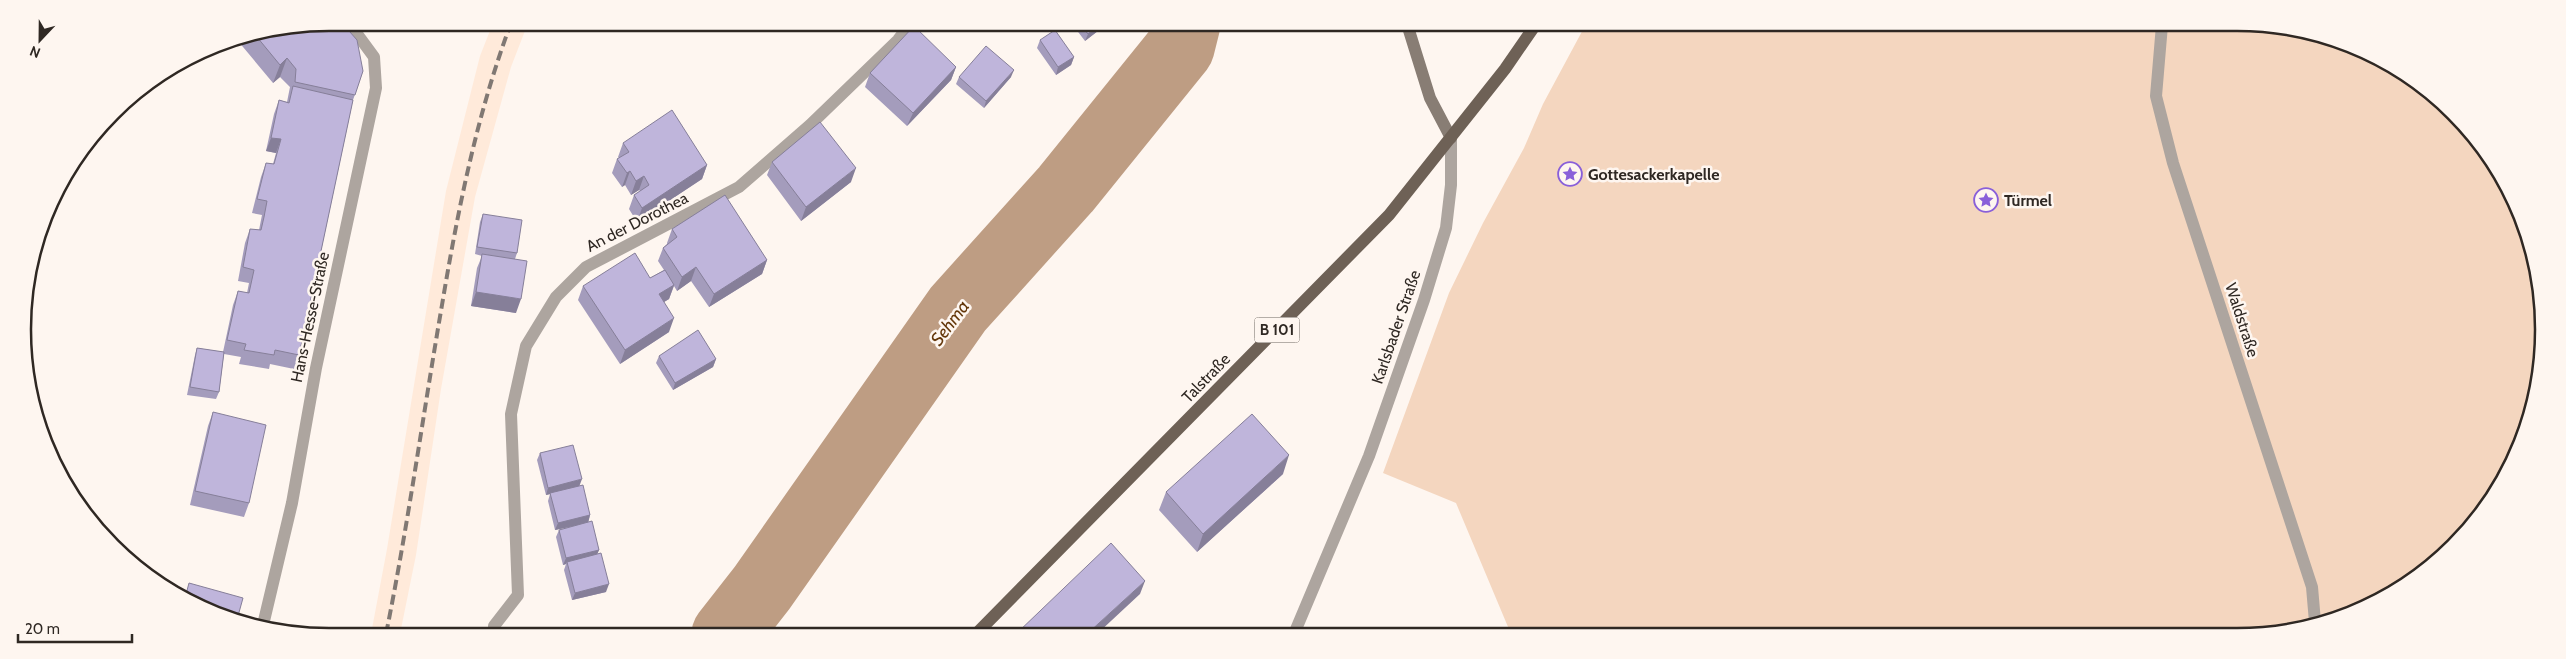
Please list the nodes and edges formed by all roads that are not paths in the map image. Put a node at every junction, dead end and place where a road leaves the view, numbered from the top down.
1 (355, 31) edge
2 (905, 31) edge
3 (1409, 31) edge
4 (1531, 31) edge
5 (2161, 31) edge
6 (1451, 138) junction
7 (2315, 618) edge
8 (264, 621) edge
9 (494, 628) edge
10 (982, 628) edge
11 (1297, 628) edge

1 - 8 street, Hans-Hesse-Straße
2 - 9 street, An der Dorothea
3 - 6 main road, Karlsbader Straße
4 - 6 main road, B 101
5 - 7 street, Waldstraße
6 - 10 main road, Talstraße / B 101
6 - 11 street, Karlsbader Straße

